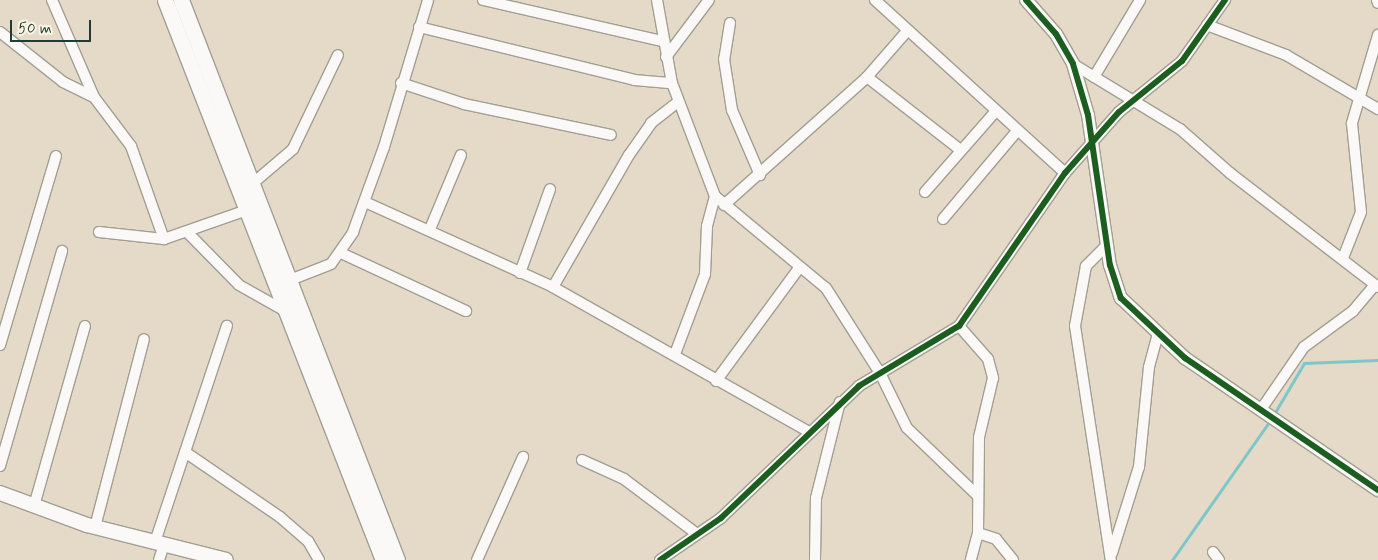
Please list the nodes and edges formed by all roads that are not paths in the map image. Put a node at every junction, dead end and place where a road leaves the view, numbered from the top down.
1 (52, 0) edge
2 (165, 0) edge
3 (181, 0) edge
4 (428, 0) edge
5 (483, 0) edge
6 (657, 0) edge
7 (709, 0) edge
8 (875, 0) edge
9 (1026, 0) edge
10 (1140, 0) edge
11 (1225, 0) edge
12 (730, 23) dead end
13 (1206, 25) junction
14 (419, 27) junction
15 (908, 30) junction
16 (0, 32) edge
17 (1378, 34) edge
18 (662, 41) junction
19 (338, 55) dead end
20 (666, 57) junction
21 (1073, 64) junction
22 (202, 76) junction
23 (867, 77) junction
24 (1094, 77) junction
25 (401, 83) junction
26 (672, 83) junction
27 (94, 96) junction
28 (1360, 96) junction
29 (1133, 100) junction
30 (678, 102) junction
31 (1378, 109) edge
32 (995, 112) junction
33 (1017, 131) junction
34 (611, 134) dead end
35 (1092, 139) junction
36 (959, 149) junction
37 (461, 155) dead end
38 (56, 156) dead end
39 (1064, 173) junction
40 (760, 175) junction
41 (252, 184) junction
42 (550, 189) dead end
43 (925, 192) dead end
44 (715, 196) junction
45 (365, 202) junction
46 (724, 205) junction
47 (254, 208) junction
48 (943, 219) dead end
49 (430, 229) junction
50 (99, 232) dead end
51 (187, 232) junction
52 (164, 239) junction
53 (1107, 244) junction
54 (62, 251) dead end
55 (342, 253) junction
56 (1343, 258) junction
57 (800, 268) junction
58 (520, 273) junction
59 (290, 280) junction
60 (1376, 286) edge
61 (553, 287) junction
62 (288, 312) junction
63 (466, 312) dead end
64 (84, 326) dead end
65 (227, 326) dead end
66 (958, 326) junction
67 (1158, 333) junction
68 (144, 339) dead end
69 (0, 345) edge
70 (675, 354) junction
71 (880, 373) junction
72 (716, 381) junction
73 (841, 400) junction
74 (1265, 411) junction
75 (809, 432) junction
76 (185, 452) junction
77 (522, 457) dead end
78 (582, 460) dead end
79 (0, 466) edge
80 (1378, 490) edge
81 (0, 493) edge
82 (977, 495) junction
83 (34, 506) junction
84 (95, 527) junction
85 (978, 533) junction
86 (697, 534) junction
87 (160, 544) junction
88 (1110, 558) edge
89 (159, 560) edge
90 (226, 560) edge
91 (319, 560) edge
92 (383, 560) edge
93 (397, 560) edge
94 (477, 560) edge
95 (660, 560) edge
96 (815, 560) edge
97 (971, 560) edge
98 (1013, 560) edge

1 - 27 street
2 - 22 main road
3 - 22 main road
4 - 14 street
5 - 18 street
6 - 18 street
7 - 20 street
8 - 15 street
9 - 21 street
10 - 24 street
11 - 13 street
12 - 40 street
13 - 28 street
13 - 29 street
14 - 25 street
14 - 26 street
15 - 23 street
15 - 32 street
16 - 27 street
17 - 28 street
18 - 20 street
19 - 41 street
20 - 26 street
21 - 24 street
21 - 35 street
22 - 41 main road
22 - 47 main road
23 - 36 street
23 - 40 street
24 - 29 street
25 - 34 street
25 - 45 street
26 - 30 street
27 - 52 street
28 - 31 street
28 - 56 street
29 - 35 street
29 - 56 street
30 - 44 street
30 - 61 street
32 - 33 street
32 - 36 street
33 - 39 street
33 - 48 street
35 - 39 street
35 - 53 street
36 - 43 street
37 - 49 street
38 - 69 street
39 - 66 street
40 - 46 street
41 - 47 main road
42 - 58 street
44 - 46 street
44 - 70 street
45 - 49 street
45 - 55 street
46 - 57 street
47 - 51 street
47 - 59 main road
47 - 62 main road
49 - 58 street
50 - 52 street
51 - 52 street
51 - 62 street
53 - 67 street
53 - 88 street
54 - 79 street
55 - 59 street
55 - 63 street
56 - 60 street
57 - 71 street
57 - 72 street
58 - 61 street
59 - 93 main road
60 - 74 street
61 - 70 street
62 - 92 main road
64 - 83 street
65 - 76 street
66 - 71 street
66 - 82 street
67 - 74 street
67 - 88 street
68 - 84 street
70 - 72 street
71 - 73 street
71 - 82 street
72 - 75 street
73 - 75 street
73 - 96 street
74 - 80 street
75 - 86 street
76 - 87 street
76 - 91 street
77 - 94 street
78 - 86 street
81 - 83 main road
82 - 85 street
83 - 84 main road
84 - 87 main road
85 - 97 street
85 - 98 street
86 - 95 street
87 - 89 street
87 - 90 main road

